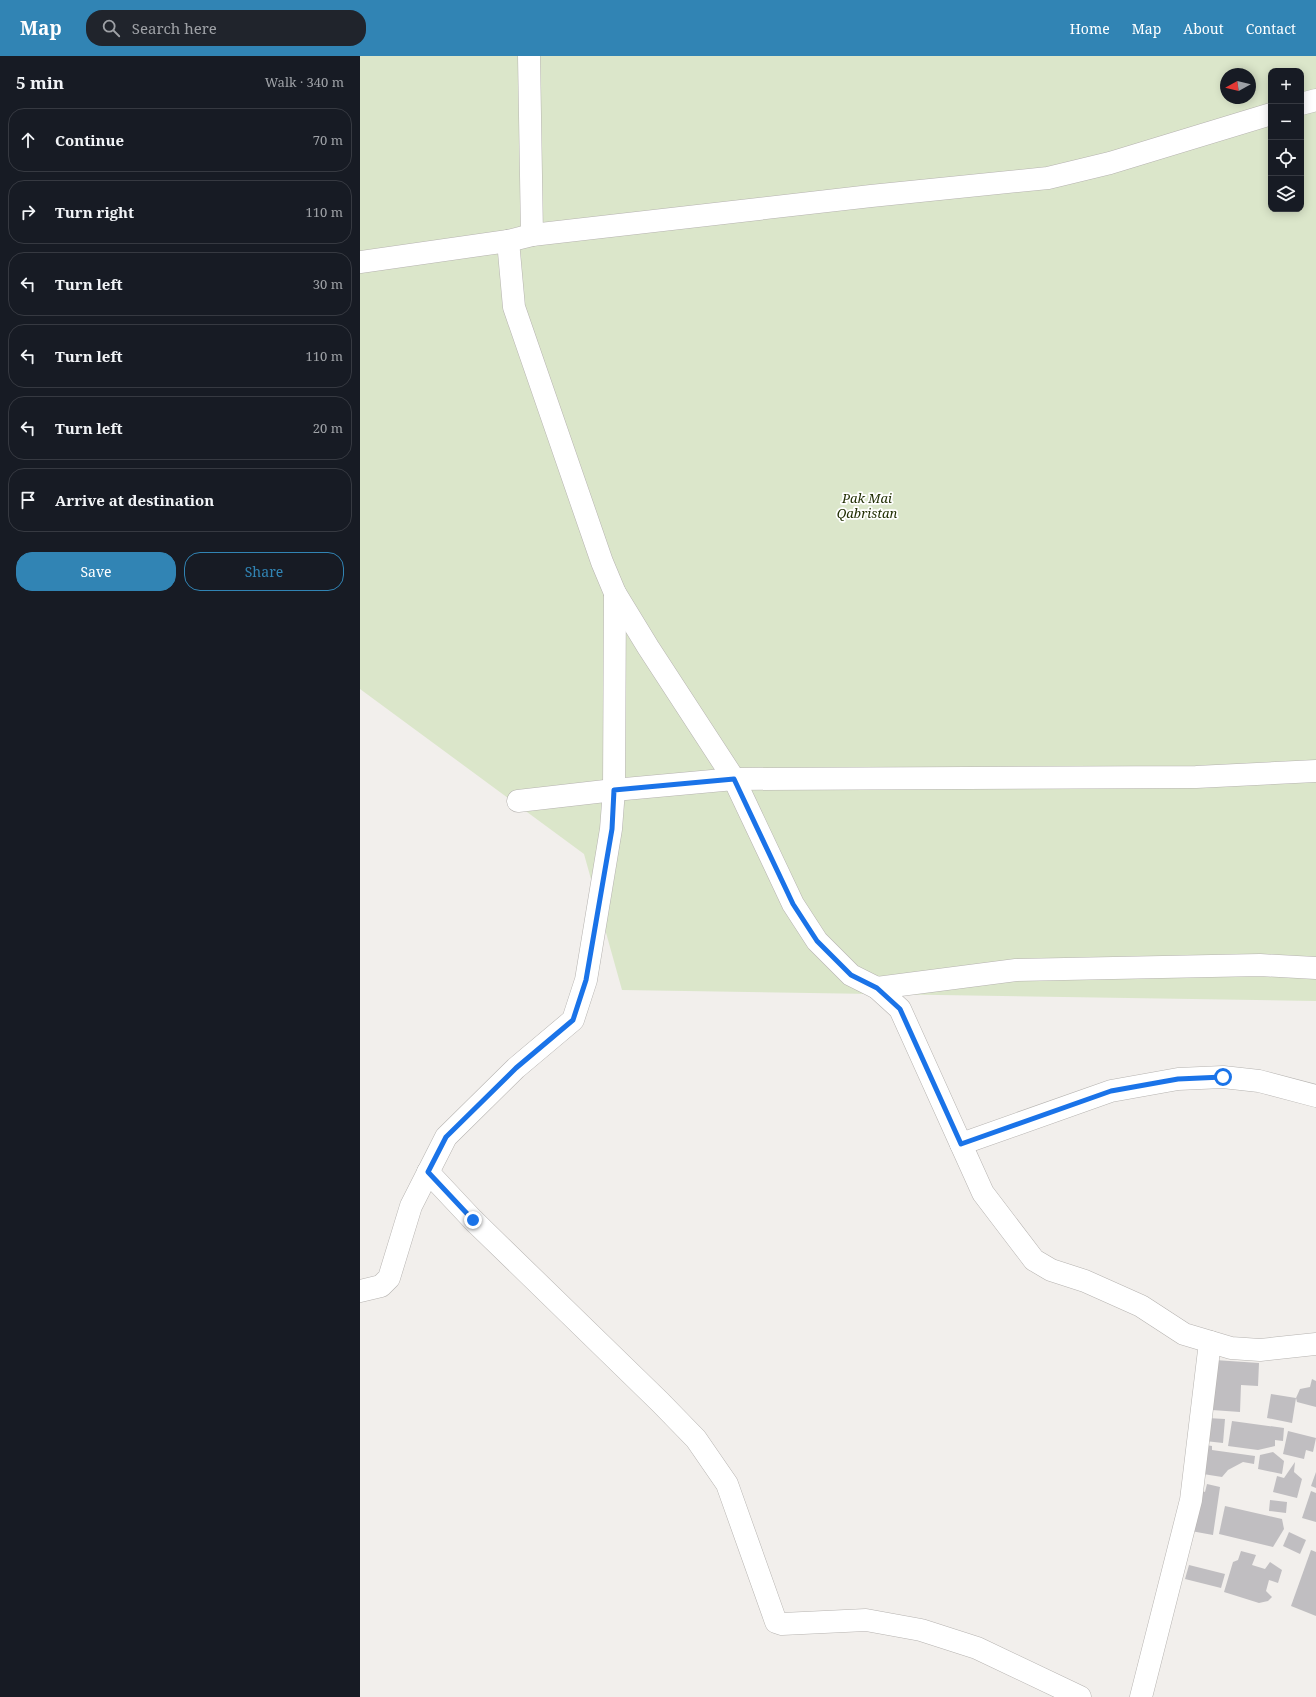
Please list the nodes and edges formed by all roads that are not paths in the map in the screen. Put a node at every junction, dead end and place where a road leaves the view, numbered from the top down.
1 (529, 56) edge
2 (1316, 100) edge
3 (1304, 103) edge
4 (1268, 115) edge
5 (532, 235) junction
6 (508, 241) junction
7 (360, 262) edge
8 (615, 593) junction
9 (1316, 771) edge
10 (734, 779) junction
11 (614, 790) junction
12 (518, 801) dead end
13 (1316, 968) edge
14 (877, 988) junction
15 (1316, 1096) edge
16 (961, 1144) junction
17 (428, 1172) junction
18 (360, 1291) edge
19 (1210, 1342) junction
20 (1316, 1344) edge
21 (1080, 1697) edge
22 (1141, 1697) edge

1 - 5 street
2 - 3 street
4 - 5 street
5 - 6 street
6 - 7 street
6 - 8 street
8 - 10 street
8 - 11 street
9 - 10 street
10 - 11 street
10 - 14 street
11 - 12 street
11 - 17 street
13 - 14 street
14 - 16 street
15 - 16 street
16 - 19 street
17 - 18 street
17 - 21 street
19 - 20 street
19 - 22 street

